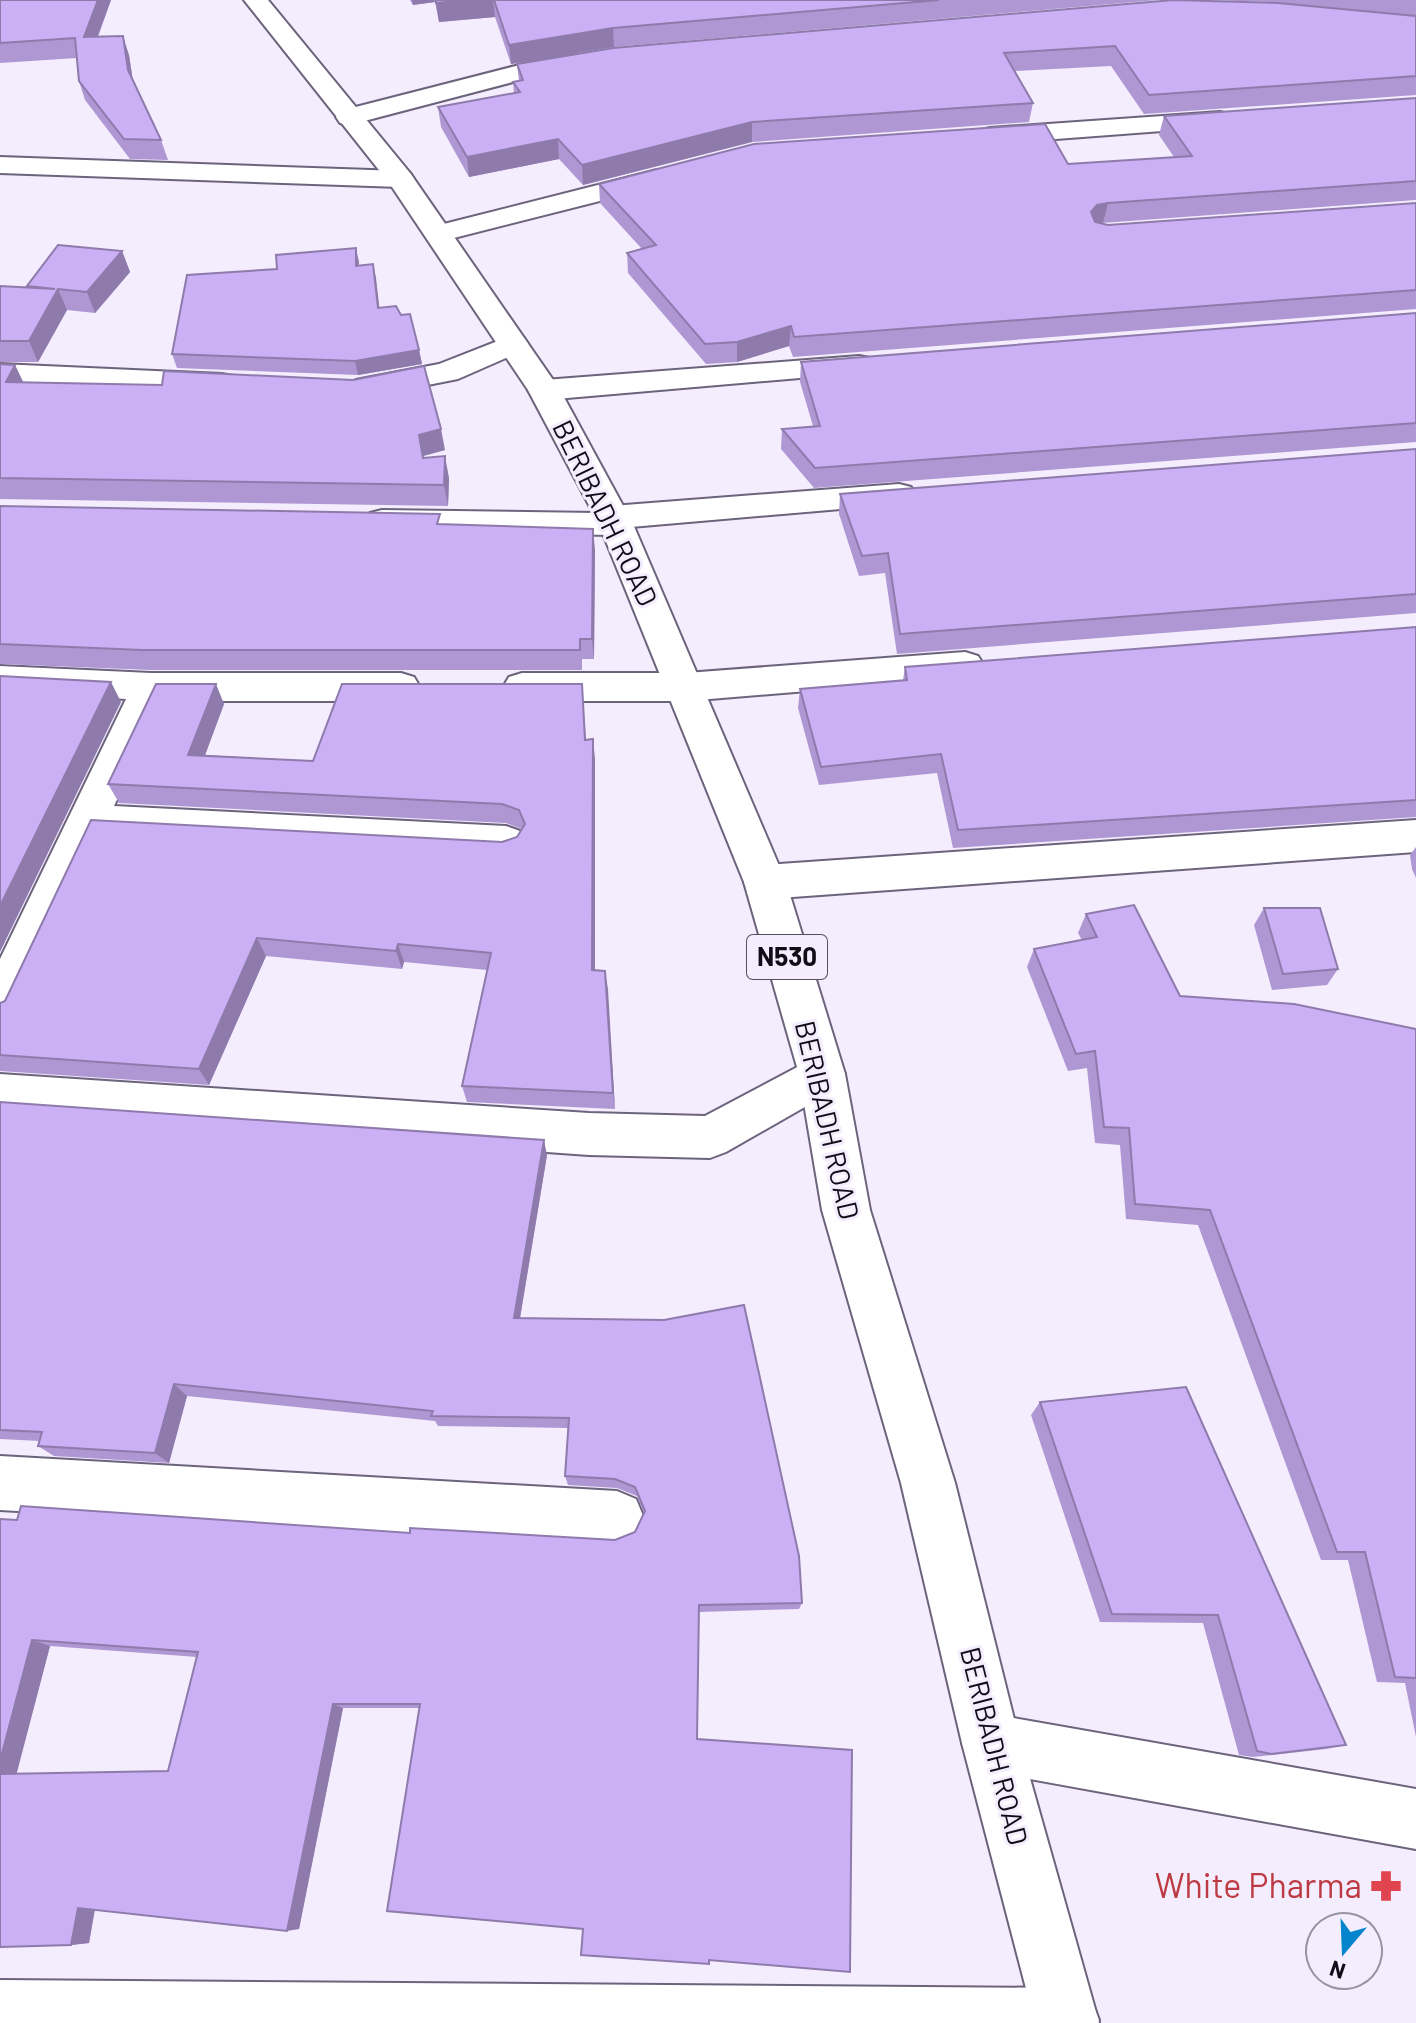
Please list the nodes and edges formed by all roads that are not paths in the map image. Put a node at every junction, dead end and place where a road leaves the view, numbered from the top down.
1 (256, 0) edge
2 (598, 59) edge
3 (349, 117) junction
4 (1242, 118) edge
5 (957, 138) edge
6 (0, 165) edge
7 (677, 172) edge
8 (400, 179) junction
9 (438, 234) junction
10 (513, 344) junction
11 (893, 362) edge
12 (0, 373) edge
13 (251, 384) edge
14 (343, 388) edge
15 (544, 390) junction
16 (927, 493) edge
17 (345, 520) edge
18 (614, 520) junction
19 (1003, 662) edge
20 (0, 679) edge
21 (151, 687) junction
22 (434, 687) edge
23 (481, 687) edge
24 (686, 687) junction
25 (90, 820) junction
26 (1416, 836) edge
27 (506, 842) edge
28 (765, 882) junction
29 (0, 1004) edge
30 (822, 1074) junction
31 (0, 1094) edge
32 (0, 1483) edge
33 (617, 1518) dead end
34 (991, 1743) junction
35 (1416, 1819) edge
36 (0, 2012) edge
37 (1067, 2022) edge

1 - 3 main road, BERIBADH ROAD / N530
2 - 3 main road
3 - 8 main road, BERIBADH ROAD / N530
4 - 5 main road
6 - 8 main road
7 - 9 main road
8 - 9 main road, BERIBADH ROAD / N530
9 - 10 main road, BERIBADH ROAD / N530
10 - 14 main road
10 - 15 main road, BERIBADH ROAD / N530
11 - 15 main road
12 - 13 main road
15 - 18 main road, BERIBADH ROAD / N530
16 - 18 main road
17 - 18 main road
18 - 24 main road, BERIBADH ROAD / N530
19 - 24 main road
20 - 21 main road
21 - 22 main road
21 - 25 main road
23 - 24 main road
24 - 28 main road, BERIBADH ROAD / N530
25 - 27 main road
25 - 29 main road
26 - 28 main road
28 - 30 main road, BERIBADH ROAD / N530
30 - 31 main road
30 - 34 main road, BERIBADH ROAD / N530
32 - 33 main road
34 - 35 main road
34 - 37 main road, BERIBADH ROAD / N530
36 - 37 main road

